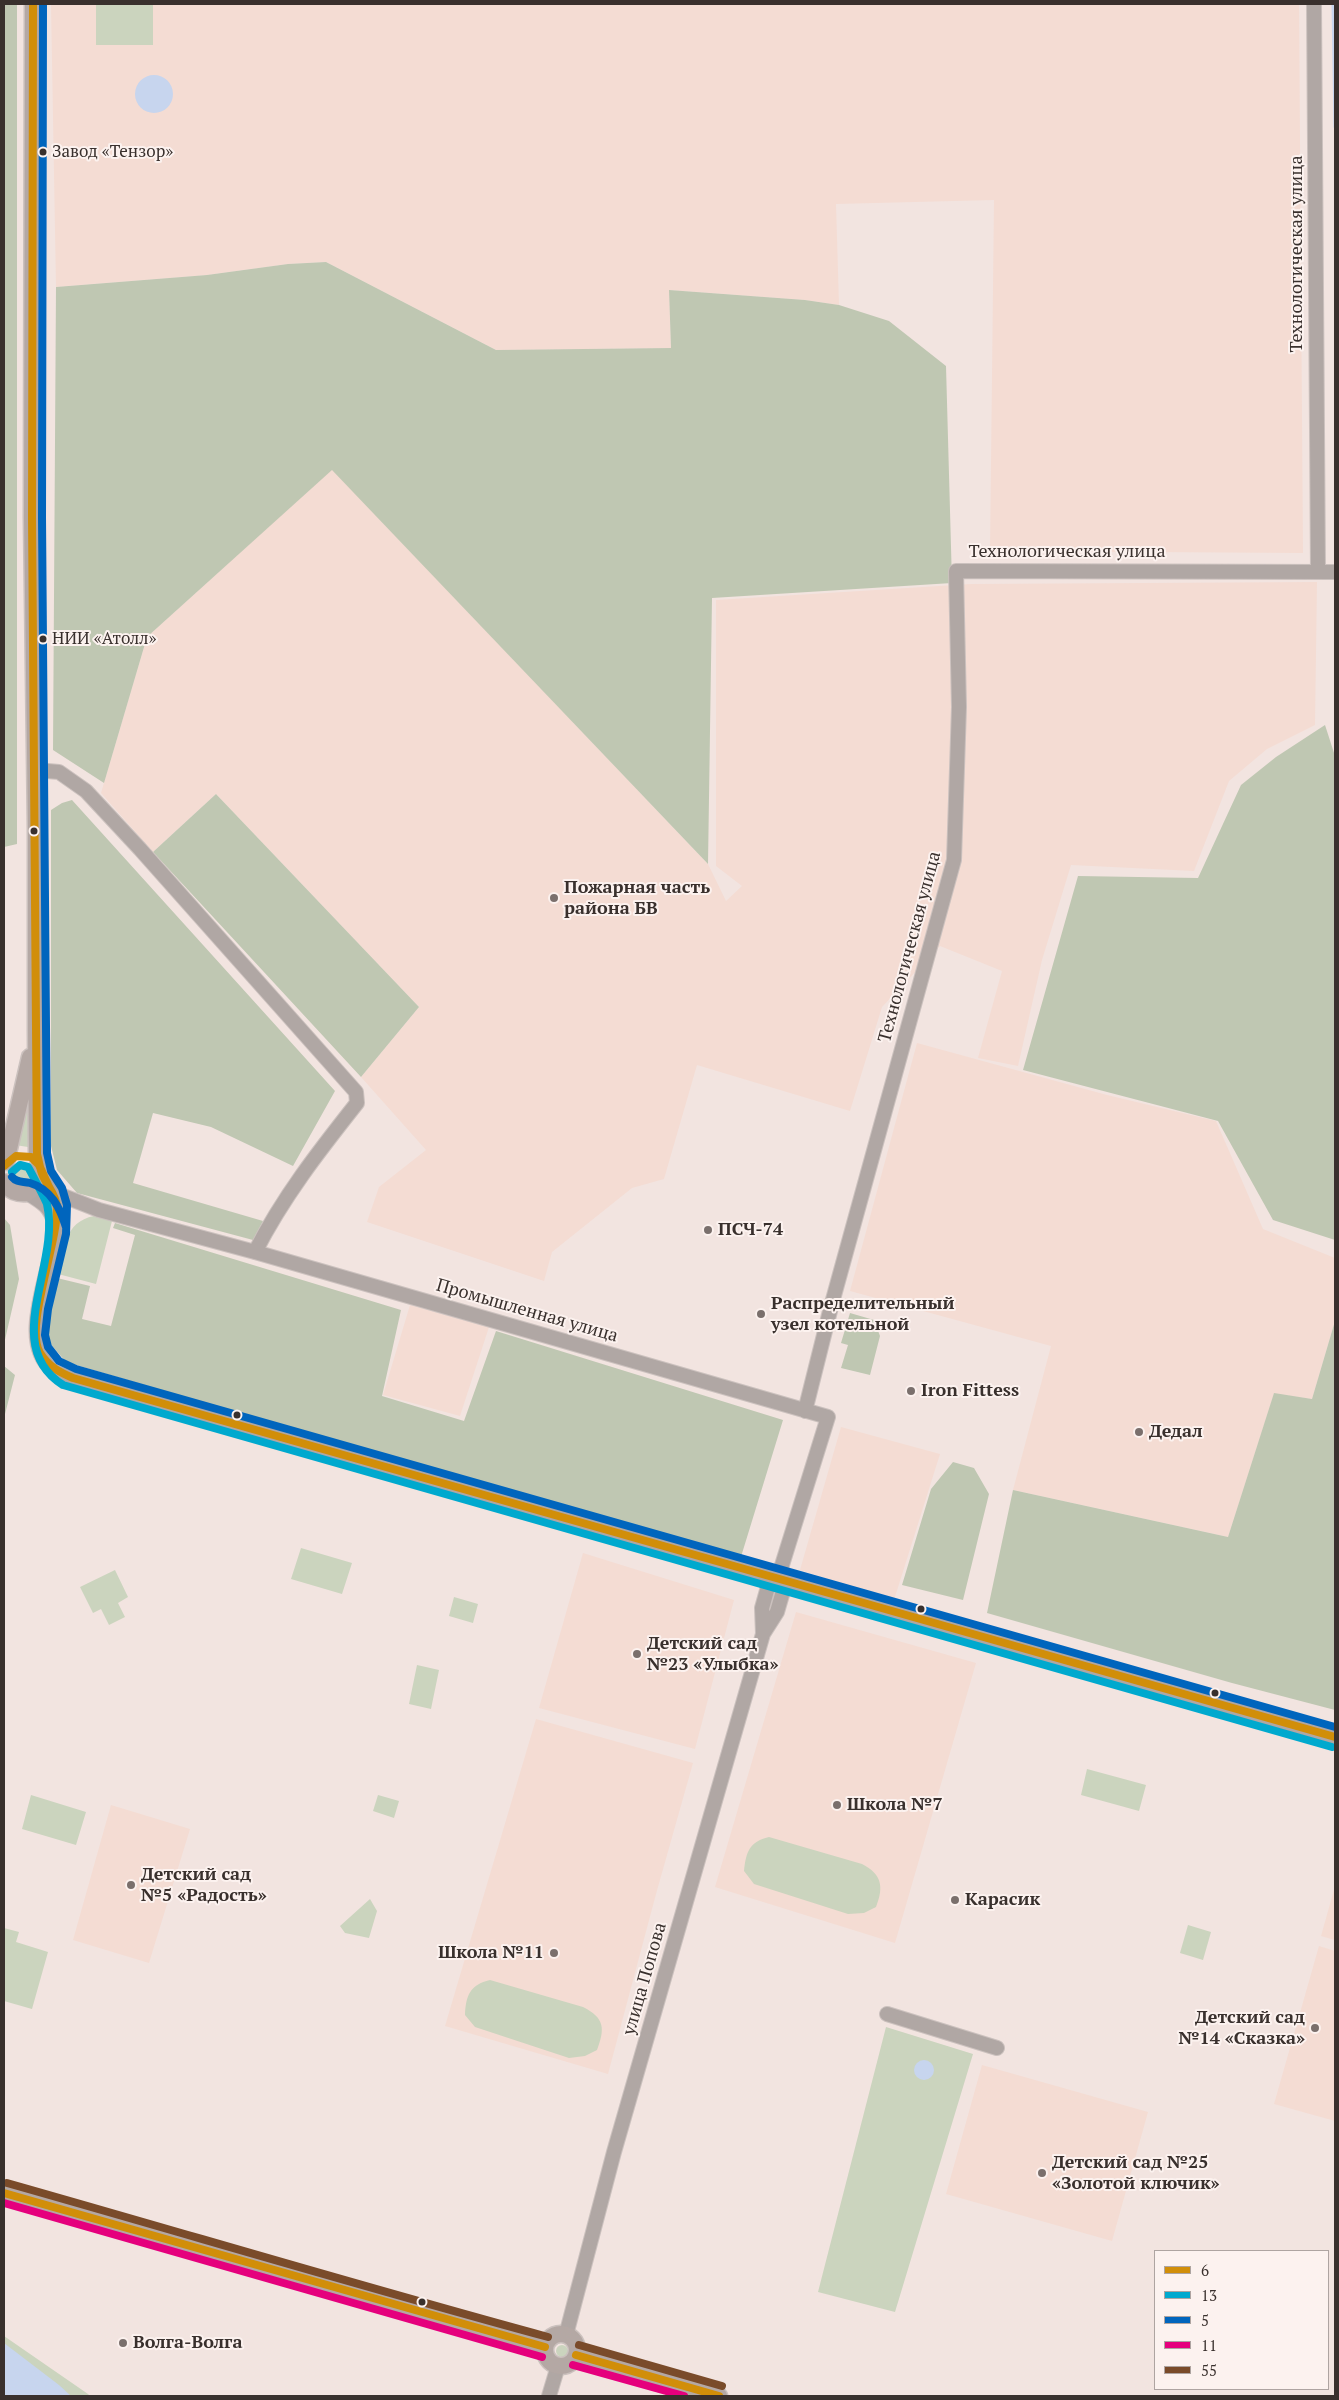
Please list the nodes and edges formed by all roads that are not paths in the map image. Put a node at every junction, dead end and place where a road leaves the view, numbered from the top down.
1 (33, 4) edge
2 (1314, 4) edge
3 (1318, 572) junction
4 (1335, 572) edge
5 (36, 770) junction
6 (36, 1030) junction
7 (5, 1164) edge
8 (41, 1170) junction
9 (5, 1184) edge
10 (53, 1192) junction
11 (27, 1193) junction
12 (56, 1233) junction
13 (255, 1252) junction
14 (805, 1411) junction
15 (778, 1578) junction
16 (1335, 1737) edge
17 (887, 2014) dead end
18 (997, 2048) dead end
19 (4, 2193) edge
20 (566, 2335) junction
21 (545, 2347) junction
22 (576, 2355) junction
23 (558, 2366) junction
24 (549, 2396) edge
25 (719, 2396) edge

1 - 5 main road
2 - 3 street, Технологическая улица
3 - 4 street
3 - 14 street, Технологическая улица
5 - 6 main road
5 - 13 street
6 - 7 main road
6 - 8 main road
7 - 8 main road
8 - 10 street
8 - 11 main road
9 - 11 main road
10 - 12 street
10 - 13 street, Промышленная улица
11 - 12 street
12 - 15 street
13 - 14 street, Промышленная улица
14 - 15 street, Промышленная улица
15 - 16 street
15 - 20 street, улица Попова
17 - 18 street
19 - 21 main road
20 - 21 main road
20 - 22 main road
21 - 23 main road
22 - 23 main road
22 - 25 main road
23 - 24 street

